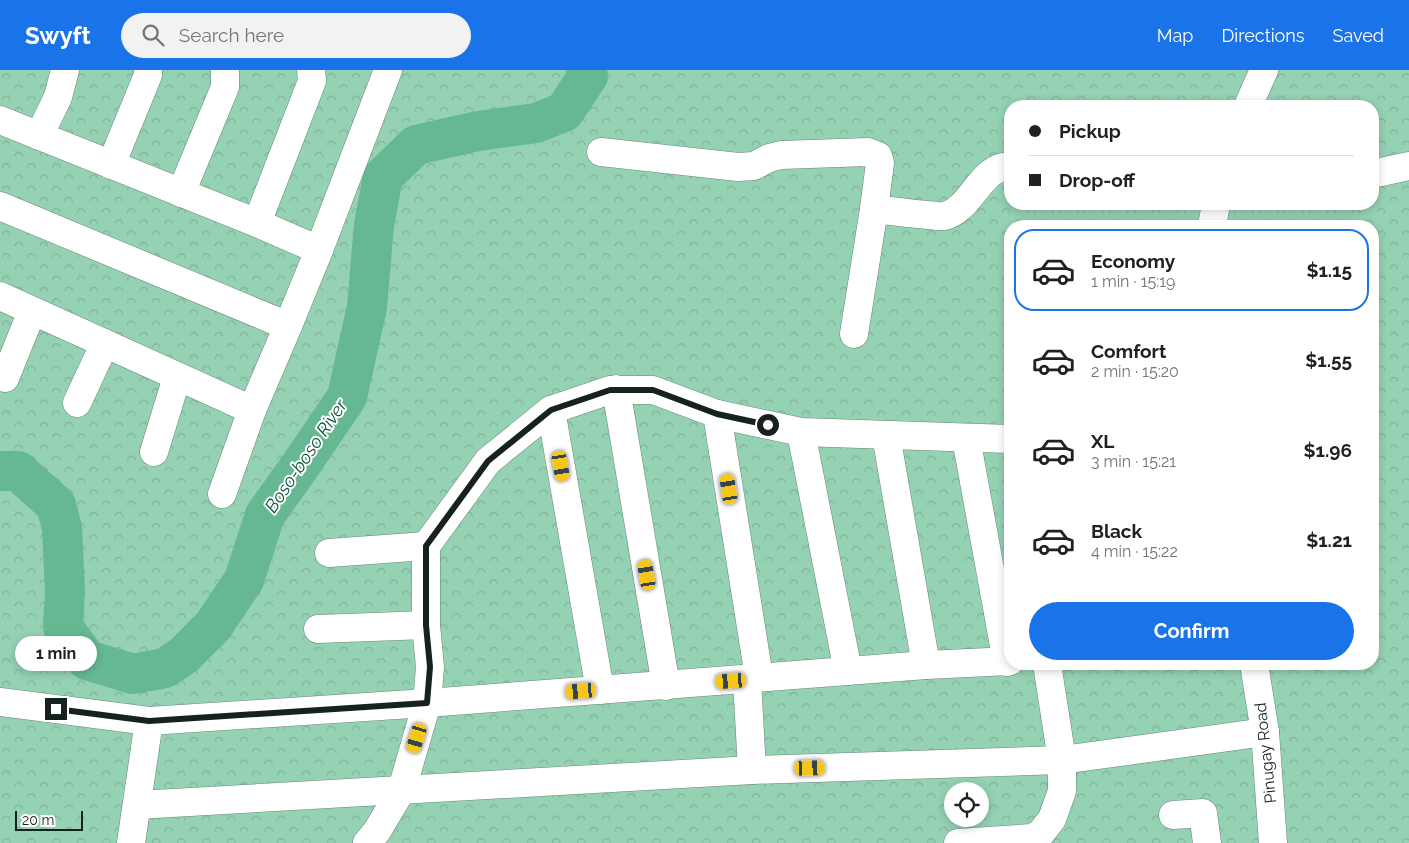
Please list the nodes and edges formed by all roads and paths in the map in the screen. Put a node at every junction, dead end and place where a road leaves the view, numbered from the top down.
1 (66, 70) edge
2 (148, 70) edge
3 (225, 70) edge
4 (311, 70) edge
5 (388, 70) edge
6 (1264, 70) edge
7 (1251, 100) edge
8 (0, 120) edge
9 (39, 136) junction
10 (600, 152) dead end
11 (111, 165) junction
12 (1409, 166) edge
13 (1004, 167) edge
14 (1379, 172) edge
15 (181, 193) junction
16 (0, 206) edge
17 (874, 209) junction
18 (257, 223) junction
19 (319, 250) junction
20 (0, 296) edge
21 (32, 311) junction
22 (288, 326) junction
23 (854, 334) dead end
24 (104, 345) junction
25 (177, 377) junction
26 (5, 378) dead end
27 (616, 389) junction
28 (77, 403) dead end
29 (252, 410) junction
30 (551, 410) junction
31 (717, 414) junction
32 (801, 432) junction
33 (886, 435) junction
34 (966, 438) junction
35 (1004, 439) edge
36 (154, 452) dead end
37 (222, 494) dead end
38 (426, 546) junction
39 (329, 553) dead end
40 (426, 625) junction
41 (318, 629) dead end
42 (1004, 641) edge
43 (1004, 662) edge
44 (926, 665) junction
45 (1048, 670) edge
46 (1255, 670) edge
47 (848, 671) junction
48 (753, 678) junction
49 (666, 686) junction
50 (600, 690) junction
51 (0, 702) edge
52 (427, 703) junction
53 (149, 721) junction
54 (1265, 732) junction
55 (1062, 760) junction
56 (752, 770) junction
57 (402, 789) junction
58 (137, 805) junction
59 (1173, 815) dead end
60 (1008, 841) edge
61 (131, 843) edge
62 (367, 843) edge
63 (958, 843) edge
64 (1207, 843) edge
65 (1273, 843) edge

1 - 9 street
2 - 11 street
3 - 15 street
4 - 18 street
5 - 19 street
6 - 7 street
8 - 9 street
9 - 11 street
10 - 17 street
11 - 15 street
12 - 14 street
13 - 17 street
15 - 18 street
16 - 22 street
17 - 23 street
18 - 19 street
19 - 22 street
20 - 21 street
21 - 24 street
21 - 26 street
22 - 29 street
24 - 25 street
24 - 28 street
25 - 29 street
25 - 36 street
27 - 30 street
27 - 31 street
27 - 49 street
29 - 37 street
30 - 38 street
30 - 50 street
31 - 32 street
31 - 48 street
32 - 33 street
32 - 47 street
33 - 34 street
33 - 44 street
34 - 35 street
34 - 42 street
38 - 39 street
38 - 40 street
40 - 41 street
40 - 52 street
43 - 44 street
44 - 47 street
45 - 55 street
46 - 54 street, Pinugay Road
47 - 48 street
48 - 49 street
48 - 56 street
49 - 50 street
50 - 52 street
51 - 53 street
52 - 53 street
52 - 57 street
53 - 58 street
54 - 55 street
54 - 65 street, Pinugay Road
55 - 56 street
55 - 60 street
56 - 57 street
57 - 58 street
57 - 62 street
58 - 61 street
59 - 64 street
60 - 63 street

